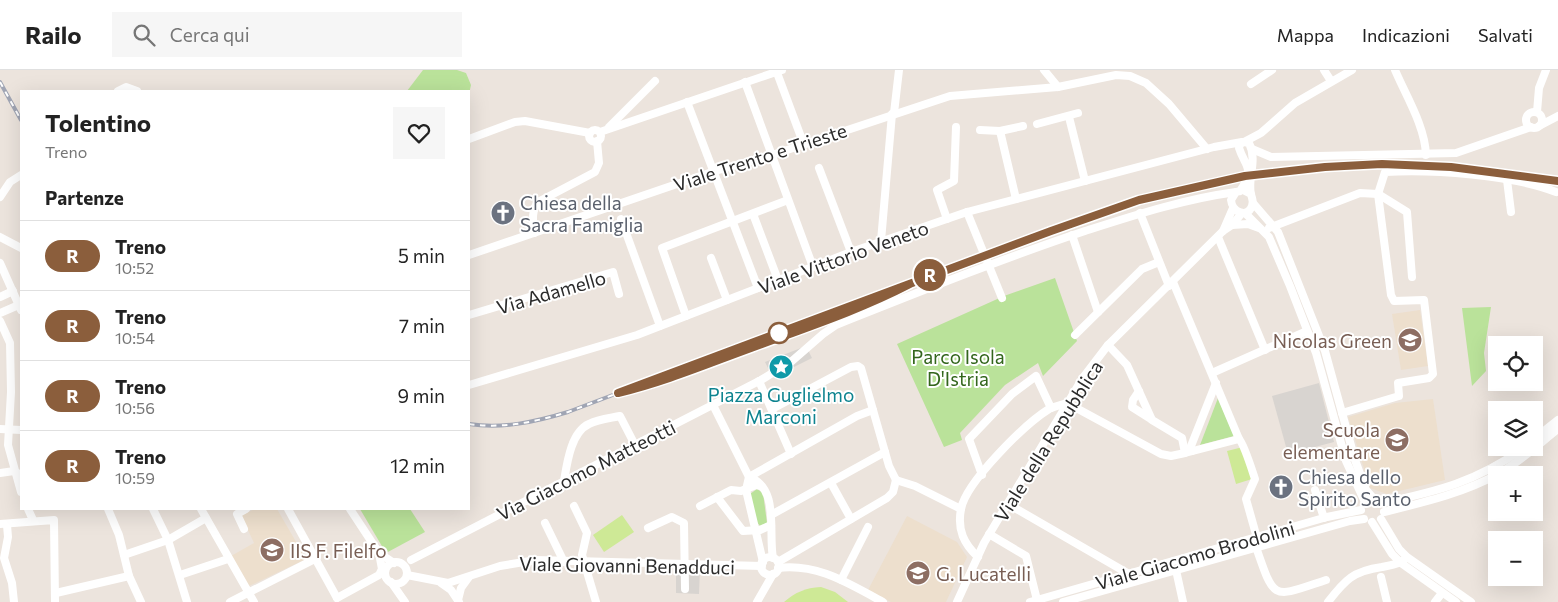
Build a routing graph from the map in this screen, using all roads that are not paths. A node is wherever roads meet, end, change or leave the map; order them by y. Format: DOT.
graph roads {
  1 [pos="899,70"];
  2 [pos="1044,70"];
  3 [pos="1272,70"];
  4 [pos="1324,70"];
  5 [pos="1352,70"];
  6 [pos="1395,70"];
  7 [pos="1546,70"];
  8 [pos="779,71"];
  9 [pos="655,81"];
  10 [pos="1331,81"];
  11 [pos="745,82"];
  12 [pos="1251,84"];
  13 [pos="1058,87"];
  14 [pos="120,90"];
  15 [pos="134,90"];
  16 [pos="687,102"];
  17 [pos="1078,113"];
  18 [pos="1538,113"];
  19 [pos="893,114"];
  20 [pos="1069,117"];
  21 [pos="1556,117"];
  22 [pos="1037,124"];
  23 [pos="1529,124"];
  24 [pos="1023,126"];
  25 [pos="1540,126"];
  26 [pos="956,127"];
  27 [pos="604,130"];
  28 [pos="980,130"];
  29 [pos="1000,131"];
  30 [pos="590,133"];
  31 [pos="470,139"];
  32 [pos="597,141"];
  33 [pos="1243,142"];
  34 [pos="804,145"];
  35 [pos="1221,145"];
  36 [pos="1207,149"];
  37 [pos="1252,149"];
  38 [pos="1240,152"];
  39 [pos="772,155"];
  40 [pos="1426,155"];
  41 [pos="1271,157"];
  42 [pos="819,168"];
  43 [pos="1254,168"];
  44 [pos="715,171"];
  45 [pos="20,176"];
  46 [pos="1507,180"];
  47 [pos="1084,181"];
  48 [pos="1238,191"];
  49 [pos="1556,192"];
  50 [pos="1218,194"];
  51 [pos="1251,194"];
  52 [pos="1378,194"];
  53 [pos="0,196"];
  54 [pos="1016,199"];
  55 [pos="788,200"];
  56 [pos="1253,203"];
  57 [pos="1232,206"];
  58 [pos="967,212"];
  59 [pos="1511,212"];
  60 [pos="1140,213"];
  61 [pos="1243,213"];
  62 [pos="753,214"];
  63 [pos="621,219"];
  64 [pos="947,219"];
  65 [pos="734,221"];
  66 [pos="1232,225"];
  67 [pos="1273,226"];
  68 [pos="1265,231"];
  69 [pos="534,233"];
  70 [pos="1220,234"];
  71 [pos="1072,236"];
  72 [pos="0,238"];
  73 [pos="881,242"];
  74 [pos="20,248"];
  75 [pos="851,252"];
  76 [pos="470,255"];
  77 [pos="711,258"];
  78 [pos="1160,262"];
  79 [pos="0,263"];
  80 [pos="988,264"];
  81 [pos="813,267"];
  82 [pos="1412,277"];
  83 [pos="778,280"];
  84 [pos="1171,284"];
  85 [pos="758,288"];
  86 [pos="13,291"];
  87 [pos="619,294"];
  88 [pos="0,297"];
  89 [pos="1002,298"];
  90 [pos="726,300"];
  91 [pos="20,304"];
  92 [pos="20,306"];
  93 [pos="1098,312"];
  94 [pos="0,313"];
  95 [pos="470,315"];
  96 [pos="686,316"];
  97 [pos="0,322"];
  98 [pos="660,326"];
  99 [pos="1307,331"];
  100 [pos="1075,335"];
  101 [pos="1108,345"];
  102 [pos="1265,350"];
  103 [pos="1212,373"];
  104 [pos="760,381"];
  105 [pos="1216,383"];
  106 [pos="470,385"];
  107 [pos="20,388"];
  108 [pos="1336,390"];
  109 [pos="1139,391"];
  110 [pos="12,392"];
  111 [pos="1326,392"];
  112 [pos="1067,403"];
  113 [pos="713,405"];
  114 [pos="772,408"];
  115 [pos="1051,408"];
  116 [pos="0,410"];
  117 [pos="10,410"];
  118 [pos="873,410"];
  119 [pos="1342,413"];
  120 [pos="1152,420"];
  121 [pos="1558,420"];
  122 [pos="4,429"];
  123 [pos="1558,429"];
  124 [pos="20,430"];
  125 [pos="1543,432"];
  126 [pos="1240,439"];
  127 [pos="635,445"];
  128 [pos="885,452"];
  129 [pos="1189,452"];
  130 [pos="791,454"];
  131 [pos="1512,456"];
  132 [pos="874,459"];
  133 [pos="889,466"];
  134 [pos="0,473"];
  135 [pos="19,474"];
  136 [pos="982,475"];
  137 [pos="749,477"];
  138 [pos="896,480"];
  139 [pos="564,481"];
  140 [pos="830,483"];
  141 [pos="761,486"];
  142 [pos="20,490"];
  143 [pos="746,490"];
  144 [pos="1315,490"];
  145 [pos="1433,496"];
  146 [pos="718,497"];
  147 [pos="1374,499"];
  148 [pos="1382,503"];
  149 [pos="1008,504"];
  150 [pos="574,506"];
  151 [pos="700,506"];
  152 [pos="1363,506"];
  153 [pos="961,509"];
  154 [pos="28,510"];
  155 [pos="108,510"];
  156 [pos="153,510"];
  157 [pos="201,510"];
  158 [pos="244,510"];
  159 [pos="289,510"];
  160 [pos="298,510"];
  161 [pos="351,510"];
  162 [pos="1384,512"];
  163 [pos="771,515"];
  164 [pos="206,518"];
  165 [pos="1324,518"];
  166 [pos="1364,518"];
  167 [pos="294,519"];
  168 [pos="851,519"];
  169 [pos="1380,519"];
  170 [pos="33,520"];
  171 [pos="1372,522"];
  172 [pos="545,523"];
  173 [pos="3,525"];
  174 [pos="771,525"];
  175 [pos="868,527"];
  176 [pos="648,528"];
  177 [pos="244,529"];
  178 [pos="755,532"];
  179 [pos="990,534"];
  180 [pos="1257,538"];
  181 [pos="168,540"];
  182 [pos="1256,547"];
  183 [pos="124,555"];
  184 [pos="380,557"];
  185 [pos="978,557"];
  186 [pos="1407,557"];
  187 [pos="228,558"];
  188 [pos="315,560"];
  189 [pos="564,562"];
  190 [pos="583,563"];
  191 [pos="1400,563"];
  192 [pos="685,565"];
  193 [pos="776,565"];
  194 [pos="762,566"];
  195 [pos="402,570"];
  196 [pos="1176,570"];
  197 [pos="1129,574"];
  198 [pos="180,575"];
  199 [pos="129,576"];
  200 [pos="469,576"];
  201 [pos="1381,577"];
  202 [pos="373,580"];
  203 [pos="841,580"];
  204 [pos="1326,580"];
  205 [pos="390,581"];
  206 [pos="444,583"];
  207 [pos="764,586"];
  208 [pos="685,588"];
  209 [pos="56,593"];
  210 [pos="248,593"];
  211 [pos="400,593"];
  212 [pos="1442,593"];
  213 [pos="186,599"];
  214 [pos="336,600"];
  215 [pos="1076,600"];
  216 [pos="459,601"];
  217 [pos="1034,601"];
  218 [pos="14,602"];
  219 [pos="55,602"];
  220 [pos="139,602"];
  221 [pos="230,602"];
  222 [pos="254,602"];
  223 [pos="405,602"];
  224 [pos="596,602"];
  225 [pos="757,602"];
  226 [pos="883,602"];
  227 [pos="957,602"];
  228 [pos="1063,602"];
  229 [pos="1184,602"];
  230 [pos="1328,602"];
  231 [pos="1387,602"];
  232 [pos="1435,602"];
  233 [pos="1456,602"];
  234 [pos="1471,602"];
  1 -- 19 [label="street"];
  2 -- 13 [label="street"];
  3 -- 12 [label="street"];
  4 -- 10 [label="street"];
  5 -- 10 [label="street"];
  6 -- 40 [label="street"];
  7 -- 18 [label="street"];
  8 -- 11 [label="street"];
  8 -- 34 [label="street"];
  9 -- 27 [label="street"];
  10 -- 33 [label="street"];
  11 -- 16 [label="street"];
  11 -- 39 [label="street"];
  13 -- 19 [label="street, Viale Trento e Trieste"];
  13 -- 36 [label="street, Viale Trento e Trieste"];
  14 -- 15 [label="street"];
  16 -- 27 [label="street"];
  16 -- 44 [label="street"];
  17 -- 20 [label="street"];
  18 -- 21 [label="street"];
  18 -- 23 [label="street"];
  18 -- 25 [label="street"];
  19 -- 34 [label="street, Viale Trento e Trieste"];
  19 -- 73 [label="street"];
  20 -- 22 [label="street"];
  20 -- 47 [label="street"];
  21 -- 25 [label="street"];
  23 -- 25 [label="street"];
  23 -- 40 [label="street"];
  24 -- 29 [label="street"];
  26 -- 64 [label="street"];
  27 -- 30 [label="street"];
  27 -- 32 [label="street"];
  28 -- 29 [label="street"];
  29 -- 54 [label="street"];
  30 -- 31 [label="street"];
  30 -- 32 [label="street"];
  32 -- 69 [label="street"];
  33 -- 35 [label="street, Viale Vittorio Veneto"];
  33 -- 37 [label="street"];
  33 -- 38 [label="street"];
  34 -- 39 [label="street, Viale Trento e Trieste"];
  35 -- 36 [label="street, Viale Vittorio Veneto"];
  35 -- 38 [label="street"];
  36 -- 47 [label="street, Viale Vittorio Veneto"];
  37 -- 41 [label="street"];
  37 -- 43 [label="street"];
  38 -- 48 [label="street"];
  39 -- 44 [label="street, Viale Trento e Trieste"];
  39 -- 55 [label="street"];
  40 -- 41 [label="street"];
  41 -- 43 [label="street"];
  42 -- 75 [label="street"];
  43 -- 51 [label="street"];
  44 -- 65 [label="street"];
  44 -- 69 [label="street, Viale Trento e Trieste"];
  45 -- 53 [label="street"];
  46 -- 49 [label="street"];
  46 -- 52 [label="street"];
  46 -- 59 [label="street"];
  47 -- 54 [label="street, Viale Vittorio Veneto"];
  48 -- 50 [label="street"];
  48 -- 51 [label="street"];
  48 -- 57 [label="street"];
  50 -- 57 [label="street"];
  50 -- 60 [label="street"];
  51 -- 56 [label="street"];
  52 -- 67 [label="street"];
  52 -- 82 [label="street"];
  52 -- 119 [label="street"];
  54 -- 58 [label="street, Viale Vittorio Veneto"];
  55 -- 62 [label="street"];
  55 -- 81 [label="street"];
  56 -- 61 [label="street"];
  56 -- 67 [label="street"];
  57 -- 61 [label="street"];
  57 -- 70 [label="street, Viale della Repubblica"];
  58 -- 64 [label="street, Viale Vittorio Veneto"];
  58 -- 80 [label="street"];
  60 -- 71 [label="street"];
  60 -- 78 [label="street"];
  61 -- 66 [label="street, Viale della Repubblica"];
  61 -- 68 [label="street"];
  62 -- 65 [label="street"];
  62 -- 83 [label="street"];
  63 -- 98 [label="street"];
  64 -- 73 [label="street, Viale Vittorio Veneto"];
  65 -- 85 [label="street"];
  65 -- 96 [label="street"];
  66 -- 68 [label="street"];
  66 -- 70 [label="street, Viale della Repubblica"];
  67 -- 68 [label="street"];
  67 -- 108 [label="street"];
  68 -- 99 [label="street"];
  69 -- 76 [label="street, Viale Trento e Trieste"];
  70 -- 84 [label="street, Viale della Repubblica"];
  70 -- 102 [label="street"];
  71 -- 80 [label="street"];
  71 -- 93 [label="street"];
  72 -- 74 [label="street"];
  73 -- 75 [label="street, Viale Vittorio Veneto"];
  75 -- 81 [label="street, Viale Vittorio Veneto"];
  77 -- 90 [label="street"];
  78 -- 84 [label="street"];
  78 -- 93 [label="street"];
  79 -- 86 [label="street"];
  80 -- 89 [label="street"];
  80 -- 104 [label="street"];
  81 -- 83 [label="street, Viale Vittorio Veneto"];
  83 -- 85 [label="street, Viale Vittorio Veneto"];
  84 -- 101 [label="street, Viale della Repubblica"];
  84 -- 103 [label="street"];
  85 -- 90 [label="street, Viale Vittorio Veneto"];
  86 -- 88 [label="street"];
  86 -- 91 [label="street"];
  87 -- 95 [label="street, Via Adamello"];
  90 -- 96 [label="street, Viale Vittorio Veneto"];
  92 -- 94 [label="street"];
  93 -- 100 [label="street"];
  96 -- 98 [label="street, Viale Vittorio Veneto"];
  97 -- 110 [label="street"];
  98 -- 106 [label="street, Viale Vittorio Veneto"];
  99 -- 102 [label="street"];
  99 -- 111 [label="street"];
  101 -- 109 [label="street"];
  101 -- 112 [label="street, Viale della Repubblica"];
  102 -- 103 [label="street"];
  103 -- 105 [label="street"];
  104 -- 113 [label="street, Via Giacomo Matteotti"];
  104 -- 114 [label="street"];
  105 -- 126 [label="street"];
  105 -- 129 [label="street"];
  107 -- 110 [label="street"];
  108 -- 111 [label="street"];
  108 -- 119 [label="street"];
  109 -- 120 [label="street"];
  109 -- 120 [label="street"];
  110 -- 117 [label="street"];
  111 -- 152 [label="street"];
  112 -- 115 [label="street"];
  112 -- 129 [label="street"];
  112 -- 149 [label="street, Viale della Repubblica"];
  113 -- 127 [label="street, Via Giacomo Matteotti"];
  113 -- 137 [label="street"];
  114 -- 118 [label="street"];
  114 -- 130 [label="street"];
  115 -- 136 [label="street"];
  115 -- 136 [label="street"];
  116 -- 117 [label="street"];
  117 -- 122 [label="street"];
  118 -- 128 [label="street"];
  118 -- 130 [label="street"];
  119 -- 147 [label="street"];
  120 -- 129 [label="street"];
  121 -- 125 [label="street"];
  122 -- 124 [label="street"];
  122 -- 135 [label="street"];
  123 -- 145 [label="street"];
  126 -- 129 [label="street"];
  126 -- 180 [label="street"];
  127 -- 139 [label="street, Via Giacomo Matteotti"];
  127 -- 139 [label="street"];
  128 -- 132 [label="street"];
  128 -- 133 [label="street"];
  130 -- 137 [label="street"];
  131 -- 145 [label="street"];
  132 -- 133 [label="street"];
  132 -- 140 [label="street"];
  133 -- 138 [label="street"];
  134 -- 135 [label="street"];
  135 -- 142 [label="street"];
  136 -- 153 [label="street"];
  137 -- 141 [label="street"];
  137 -- 143 [label="street"];
  138 -- 153 [label="street"];
  138 -- 168 [label="street"];
  139 -- 195 [label="street, Via Giacomo Matteotti"];
  140 -- 163 [label="street"];
  140 -- 168 [label="street"];
  141 -- 143 [label="street"];
  141 -- 163 [label="street"];
  143 -- 146 [label="street"];
  143 -- 178 [label="street"];
  144 -- 165 [label="street"];
  145 -- 148 [label="street"];
  145 -- 162 [label="street"];
  146 -- 151 [label="street"];
  146 -- 178 [label="street"];
  147 -- 148 [label="street"];
  147 -- 152 [label="street"];
  148 -- 162 [label="street"];
  149 -- 179 [label="street, Viale della Repubblica"];
  149 -- 197 [label="street"];
  150 -- 190 [label="street"];
  152 -- 165 [label="street, Viale Giacomo Brodolini"];
  152 -- 166 [label="street"];
  153 -- 185 [label="street"];
  154 -- 170 [label="street"];
  155 -- 183 [label="street"];
  156 -- 181 [label="street"];
  157 -- 164 [label="street"];
  158 -- 177 [label="street"];
  159 -- 167 [label="street"];
  160 -- 167 [label="street"];
  161 -- 184 [label="street"];
  162 -- 169 [label="street"];
  163 -- 174 [label="street"];
  164 -- 181 [label="street"];
  164 -- 187 [label="street"];
  165 -- 180 [label="street, Viale Giacomo Brodolini"];
  166 -- 171 [label="street"];
  166 -- 182 [label="street, Viale Giacomo Brodolini"];
  167 -- 188 [label="street"];
  168 -- 193 [label="street"];
  169 -- 171 [label="street"];
  169 -- 186 [label="street"];
  170 -- 173 [label="street"];
  170 -- 209 [label="street"];
  171 -- 191 [label="street"];
  172 -- 189 [label="street"];
  173 -- 218 [label="street"];
  174 -- 178 [label="street"];
  174 -- 193 [label="street"];
  175 -- 203 [label="street"];
  176 -- 192 [label="street"];
  178 -- 194 [label="street"];
  179 -- 185 [label="street, Viale della Repubblica"];
  179 -- 217 [label="street"];
  180 -- 197 [label="street, Viale Giacomo Brodolini"];
  181 -- 183 [label="street"];
  181 -- 198 [label="street"];
  182 -- 196 [label="street, Viale Giacomo Brodolini"];
  182 -- 204 [label="street"];
  183 -- 199 [label="street"];
  184 -- 195 [label="street"];
  184 -- 202 [label="street"];
  185 -- 227 [label="street, Viale della Repubblica"];
  186 -- 191 [label="street"];
  186 -- 234 [label="street"];
  187 -- 198 [label="street"];
  187 -- 210 [label="street"];
  188 -- 210 [label="street"];
  188 -- 214 [label="street"];
  189 -- 190 [label="street, Viale Giovanni Benadduci"];
  189 -- 200 [label="street, Viale Giovanni Benadduci"];
  190 -- 192 [label="street, Viale Giovanni Benadduci"];
  190 -- 224 [label="street"];
  191 -- 212 [label="street"];
  191 -- 230 [label="street"];
  192 -- 194 [label="street, Viale Giovanni Benadduci"];
  192 -- 208 [label="street"];
  193 -- 194 [label="street"];
  193 -- 194 [label="street"];
  193 -- 203 [label="street"];
  193 -- 207 [label="street"];
  194 -- 207 [label="street"];
  195 -- 205 [label="street"];
  195 -- 205 [label="street"];
  195 -- 206 [label="street, Viale Giovanni Benadduci"];
  195 -- 211 [label="street"];
  196 -- 215 [label="street, Viale Giacomo Brodolini"];
  196 -- 229 [label="street"];
  197 -- 217 [label="street, Viale Giacomo Brodolini"];
  198 -- 213 [label="street"];
  199 -- 209 [label="street"];
  199 -- 220 [label="street"];
  200 -- 206 [label="street, Viale Giovanni Benadduci"];
  200 -- 216 [label="street"];
  201 -- 231 [label="street"];
  202 -- 205 [label="street"];
  202 -- 214 [label="street"];
  203 -- 226 [label="street"];
  205 -- 211 [label="street"];
  206 -- 216 [label="street"];
  207 -- 225 [label="street"];
  209 -- 219 [label="street"];
  210 -- 221 [label="street"];
  210 -- 222 [label="street"];
  211 -- 223 [label="street"];
  212 -- 232 [label="street"];
  212 -- 233 [label="street"];
  215 -- 228 [label="street, Viale Giacomo Brodolini"];
}
